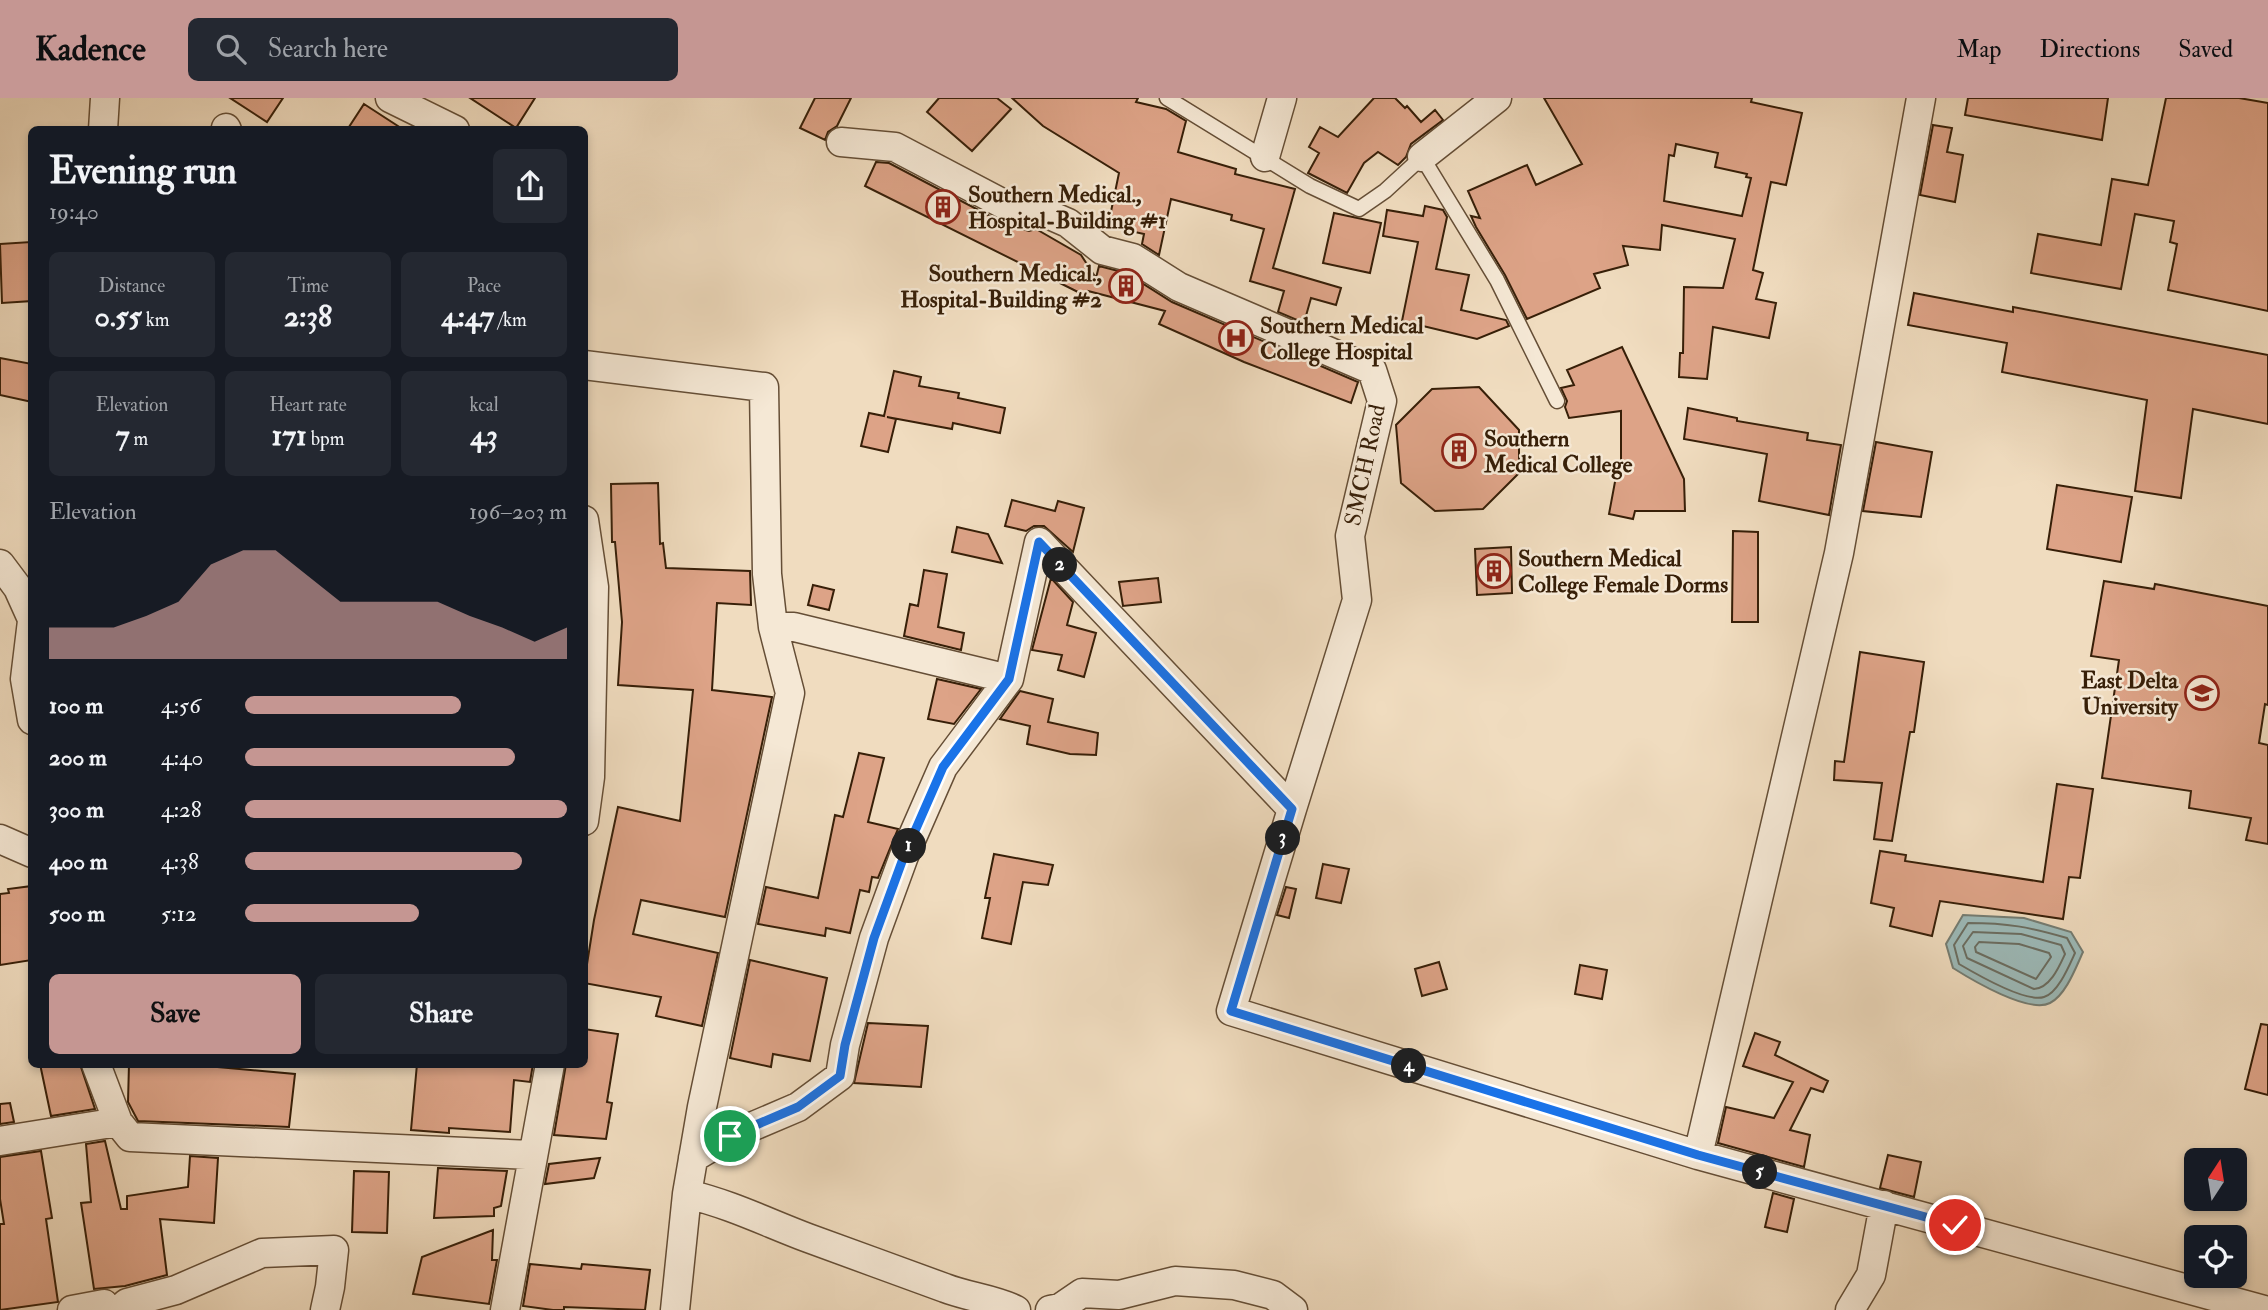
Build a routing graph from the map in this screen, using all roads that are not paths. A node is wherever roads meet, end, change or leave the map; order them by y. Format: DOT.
graph roads {
  1 [pos="105,98"];
  2 [pos="390,98"];
  3 [pos="1167,98"];
  4 [pos="1282,98"];
  5 [pos="1497,98"];
  6 [pos="1921,98"];
  7 [pos="103,126"];
  8 [pos="447,126"];
  9 [pos="841,142"];
  10 [pos="1265,157"];
  11 [pos="1422,157"];
  12 [pos="588,365"];
  13 [pos="1557,401"];
  14 [pos="588,547"];
  15 [pos="0,564"];
  16 [pos="28,611"];
  17 [pos="773,627"];
  18 [pos="28,654"];
  19 [pos="1009,679"];
  20 [pos="28,697"];
  21 [pos="588,792"];
  22 [pos="1292,809"];
  23 [pos="0,839"];
  24 [pos="28,851"];
  25 [pos="98,1068"];
  26 [pos="549,1068"];
  27 [pos="118,1122"];
  28 [pos="0,1141"];
  29 [pos="532,1155"];
  30 [pos="1698,1155"];
  31 [pos="693,1158"];
  32 [pos="687,1194"];
  33 [pos="1884,1205"];
  34 [pos="72,1310"];
  35 [pos="108,1310"];
  36 [pos="119,1310"];
  37 [pos="325,1310"];
  38 [pos="505,1310"];
  39 [pos="675,1310"];
  40 [pos="1016,1310"];
  41 [pos="1050,1310"];
  42 [pos="1293,1310"];
  43 [pos="1850,1310"];
  44 [pos="2264,1310"];
  1 -- 7 [label="street"];
  2 -- 8 [label="street"];
  3 -- 10 [label="lane"];
  4 -- 10 [label="street"];
  5 -- 11 [label="street"];
  6 -- 30 [label="street"];
  9 -- 22 [label="street, SMCH Road"];
  10 -- 11 [label="lane"];
  11 -- 13 [label="lane"];
  12 -- 17 [label="street"];
  14 -- 21 [label="street"];
  15 -- 16 [label="street"];
  17 -- 19 [label="street"];
  17 -- 31 [label="street"];
  18 -- 20 [label="street"];
  19 -- 22 [label="street"];
  19 -- 31 [label="street"];
  22 -- 30 [label="street"];
  23 -- 24 [label="street"];
  25 -- 27 [label="street"];
  26 -- 29 [label="street"];
  27 -- 28 [label="street"];
  27 -- 29 [label="street"];
  29 -- 38 [label="street"];
  30 -- 33 [label="street"];
  31 -- 32 [label="street"];
  32 -- 39 [label="street"];
  32 -- 40 [label="street"];
  33 -- 43 [label="street"];
  33 -- 44 [label="street"];
  34 -- 35 [label="street"];
  36 -- 37 [label="street"];
  41 -- 42 [label="street"];
}
